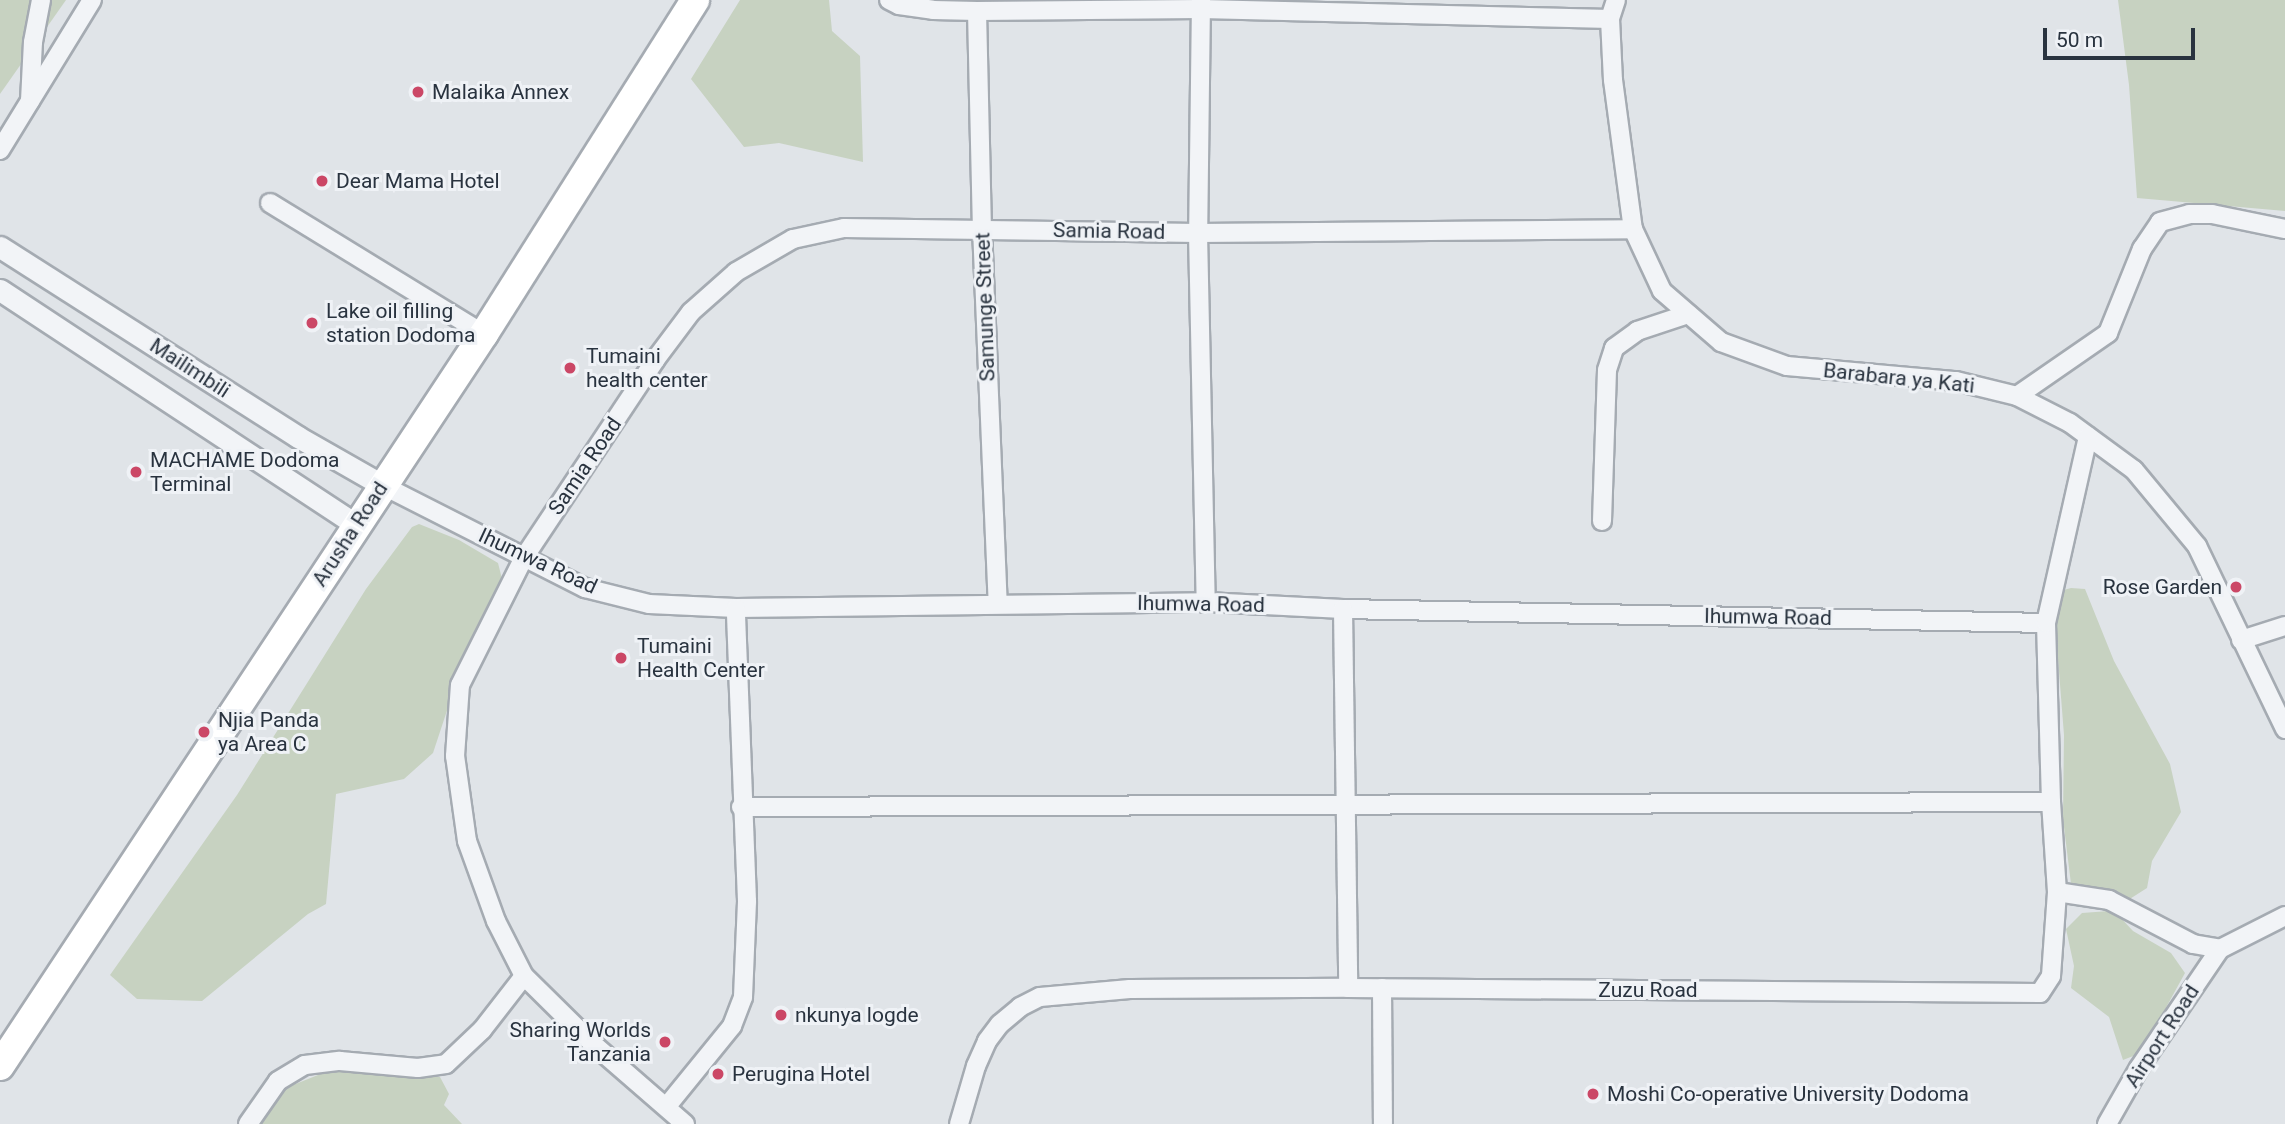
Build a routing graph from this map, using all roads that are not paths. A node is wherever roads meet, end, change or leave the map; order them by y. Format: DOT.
graph roads {
  1 [pos="41,0"];
  2 [pos="92,0"];
  3 [pos="695,0"];
  4 [pos="889,0"];
  5 [pos="1616,0"];
  6 [pos="1201,4"];
  7 [pos="977,11"];
  8 [pos="1611,19"];
  9 [pos="30,101"];
  10 [pos="0,150"];
  11 [pos="270,203"];
  12 [pos="982,228"];
  13 [pos="1633,229"];
  14 [pos="2285,229"];
  15 [pos="1198,233"];
  16 [pos="0,247"];
  17 [pos="0,290"];
  18 [pos="1688,314"];
  19 [pos="484,334"];
  20 [pos="2017,396"];
  21 [pos="2088,437"];
  22 [pos="382,485"];
  23 [pos="1602,521"];
  24 [pos="357,525"];
  25 [pos="523,559"];
  26 [pos="998,603"];
  27 [pos="1206,603"];
  28 [pos="736,608"];
  29 [pos="1343,609"];
  30 [pos="2046,623"];
  31 [pos="2285,626"];
  32 [pos="2241,640"];
  33 [pos="2285,729"];
  34 [pos="2050,802"];
  35 [pos="741,807"];
  36 [pos="1344,807"];
  37 [pos="2057,892"];
  38 [pos="2285,916"];
  39 [pos="2220,949"];
  40 [pos="524,976"];
  41 [pos="1348,988"];
  42 [pos="1382,988"];
  43 [pos="0,1066"];
  44 [pos="667,1106"];
  45 [pos="248,1124"];
  46 [pos="685,1124"];
  47 [pos="959,1124"];
  48 [pos="1383,1124"];
  49 [pos="2107,1124"];
  1 -- 9 [label="street"];
  2 -- 9 [label="street"];
  3 -- 19 [label="highway, Arusha Road"];
  4 -- 7 [label="street"];
  5 -- 8 [label="street, Barabara ya Kati"];
  6 -- 7 [label="street"];
  6 -- 8 [label="street"];
  6 -- 15 [label="street"];
  7 -- 12 [label="street, Samunge Street"];
  8 -- 13 [label="street, Barabara ya Kati"];
  9 -- 10 [label="street"];
  11 -- 19 [label="street"];
  12 -- 15 [label="street, Samia Road"];
  12 -- 25 [label="street, Samia Road"];
  12 -- 26 [label="street, Samunge Street"];
  13 -- 15 [label="street, Samia Road"];
  13 -- 18 [label="street, Barabara ya Kati"];
  14 -- 20 [label="street"];
  15 -- 27 [label="street"];
  16 -- 22 [label="street, Mailimbili"];
  17 -- 24 [label="street, Mailimbili"];
  18 -- 20 [label="street, Barabara ya Kati"];
  18 -- 23 [label="street"];
  19 -- 22 [label="highway, Arusha Road"];
  20 -- 21 [label="street, Barabara ya Kati"];
  21 -- 30 [label="street, Zuzu Road"];
  21 -- 32 [label="street, Barabara ya Kati"];
  22 -- 24 [label="highway, Arusha Road"];
  22 -- 25 [label="street, Ihumwa Road"];
  24 -- 43 [label="highway, Arusha Road"];
  25 -- 28 [label="street, Ihumwa Road"];
  25 -- 40 [label="street, Samia Road"];
  26 -- 27 [label="street, Ihumwa Road"];
  26 -- 28 [label="street, Ihumwa Road"];
  27 -- 29 [label="street, Ihumwa Road"];
  28 -- 35 [label="street"];
  29 -- 30 [label="street, Ihumwa Road"];
  29 -- 36 [label="street"];
  30 -- 34 [label="street, Zuzu Road"];
  31 -- 32 [label="street"];
  32 -- 33 [label="street, Barabara ya Kati"];
  34 -- 36 [label="street"];
  34 -- 37 [label="street, Zuzu Road"];
  35 -- 36 [label="street"];
  35 -- 44 [label="street"];
  36 -- 41 [label="street"];
  37 -- 39 [label="street"];
  37 -- 42 [label="street, Zuzu Road"];
  38 -- 39 [label="street"];
  39 -- 49 [label="street, Airport Road"];
  40 -- 44 [label="street, Samia Road"];
  40 -- 45 [label="street"];
  41 -- 42 [label="street, Zuzu Road"];
  41 -- 47 [label="street, Zuzu Road"];
  42 -- 48 [label="street"];
  44 -- 46 [label="street, Samia Road"];
}
